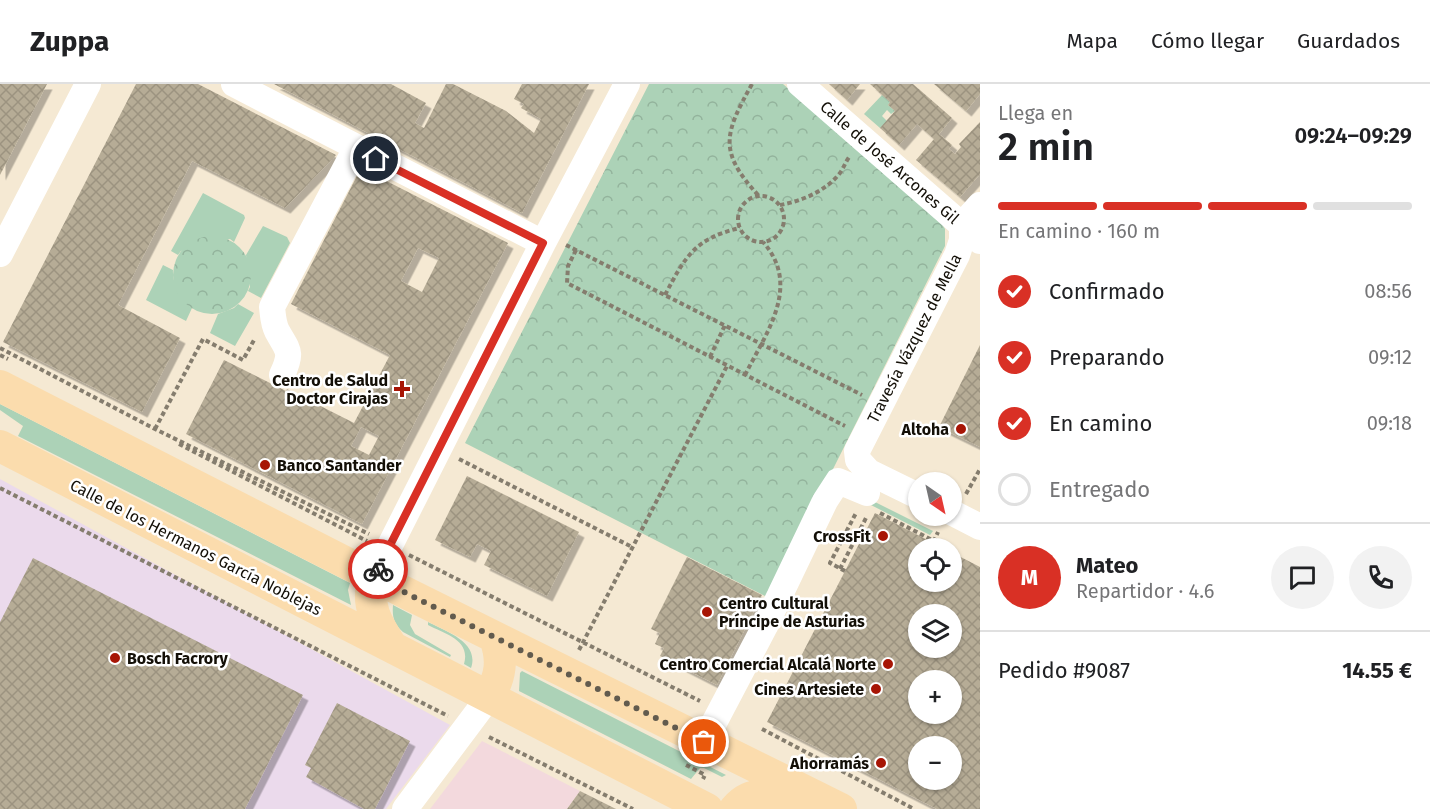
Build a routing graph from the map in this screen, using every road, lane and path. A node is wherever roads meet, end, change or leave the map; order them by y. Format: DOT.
graph roads {
  1 [pos="88,84"];
  2 [pos="234,84"];
  3 [pos="627,84"];
  4 [pos="752,84"];
  5 [pos="800,84"];
  6 [pos="863,139"];
  7 [pos="356,148"];
  8 [pos="759,196"];
  9 [pos="980,205"];
  10 [pos="780,206"];
  11 [pos="740,228"];
  12 [pos="971,233"];
  13 [pos="545,238"];
  14 [pos="763,242"];
  15 [pos="576,250"];
  16 [pos="0,254"];
  17 [pos="665,295"];
  18 [pos="272,307"];
  19 [pos="725,325"];
  20 [pos="761,342"];
  21 [pos="1,350"];
  22 [pos="710,357"];
  23 [pos="727,366"];
  24 [pos="282,375"];
  25 [pos="745,375"];
  26 [pos="0,386"];
  27 [pos="866,402"];
  28 [pos="847,428"];
  29 [pos="156,429"];
  30 [pos="0,446"];
  31 [pos="439,448"];
  32 [pos="868,482"];
  33 [pos="0,488"];
  34 [pos="908,493"];
  35 [pos="962,518"];
  36 [pos="980,527"];
  37 [pos="928,538"];
  38 [pos="379,539"];
  39 [pos="632,547"];
  40 [pos="403,552"];
  41 [pos="374,577"];
  42 [pos="495,638"];
  43 [pos="583,643"];
  44 [pos="392,647"];
  45 [pos="567,673"];
  46 [pos="489,697"];
  47 [pos="720,711"];
  48 [pos="457,720"];
  49 [pos="762,729"];
  50 [pos="480,732"];
  51 [pos="704,742"];
  52 [pos="405,809"];
  53 [pos="633,809"];
  54 [pos="707,809"];
  55 [pos="735,809"];
  56 [pos="801,809"];
  57 [pos="841,809"];
  58 [pos="914,809"];
  1 -- 16 [label="street"];
  2 -- 7 [label="street"];
  3 -- 13 [label="street"];
  4 -- 8 [label="path"];
  5 -- 6 [label="street, Calle de José Arcones Gil"];
  6 -- 10 [label="path"];
  6 -- 12 [label="street, Calle de José Arcones Gil"];
  7 -- 13 [label="street"];
  7 -- 18 [label="street"];
  8 -- 10 [label="path"];
  8 -- 11 [label="path"];
  9 -- 12 [label="street"];
  10 -- 14 [label="path"];
  11 -- 14 [label="path"];
  11 -- 17 [label="path"];
  12 -- 27 [label="street, Travesía Vázquez de Mella"];
  13 -- 15 [label="path"];
  13 -- 31 [label="street"];
  14 -- 20 [label="path"];
  15 -- 17 [label="path"];
  15 -- 22 [label="path"];
  17 -- 19 [label="path"];
  18 -- 24 [label="street"];
  18 -- 29 [label="path"];
  19 -- 20 [label="path"];
  19 -- 22 [label="path"];
  20 -- 25 [label="path"];
  20 -- 27 [label="path"];
  21 -- 29 [label="path"];
  22 -- 23 [label="path"];
  23 -- 25 [label="path"];
  23 -- 39 [label="path"];
  25 -- 28 [label="path"];
  26 -- 41 [label="main road"];
  27 -- 32 [label="street, Travesía Vázquez de Mella"];
  29 -- 38 [label="path"];
  30 -- 44 [label="main road, Calle de los Hermanos García Noblejas"];
  31 -- 39 [label="path"];
  31 -- 41 [label="street"];
  32 -- 34 [label="street"];
  32 -- 37 [label="path"];
  32 -- 47 [label="street"];
  33 -- 48 [label="path"];
  35 -- 36 [label="street"];
  39 -- 43 [label="path"];
  40 -- 43 [label="path"];
  41 -- 42 [label="main road"];
  41 -- 44 [label="main road"];
  42 -- 45 [label="main road"];
  42 -- 46 [label="main road"];
  43 -- 45 [label="path"];
  43 -- 47 [label="path"];
  44 -- 46 [label="main road, Calle de los Hermanos García Noblejas"];
  45 -- 51 [label="main road"];
  46 -- 52 [label="street"];
  46 -- 54 [label="main road, Calle de los Hermanos García Noblejas"];
  47 -- 51 [label="street"];
  49 -- 58 [label="path"];
  50 -- 53 [label="path"];
  51 -- 57 [label="main road"];
  55 -- 56 [label="main road"];
}
